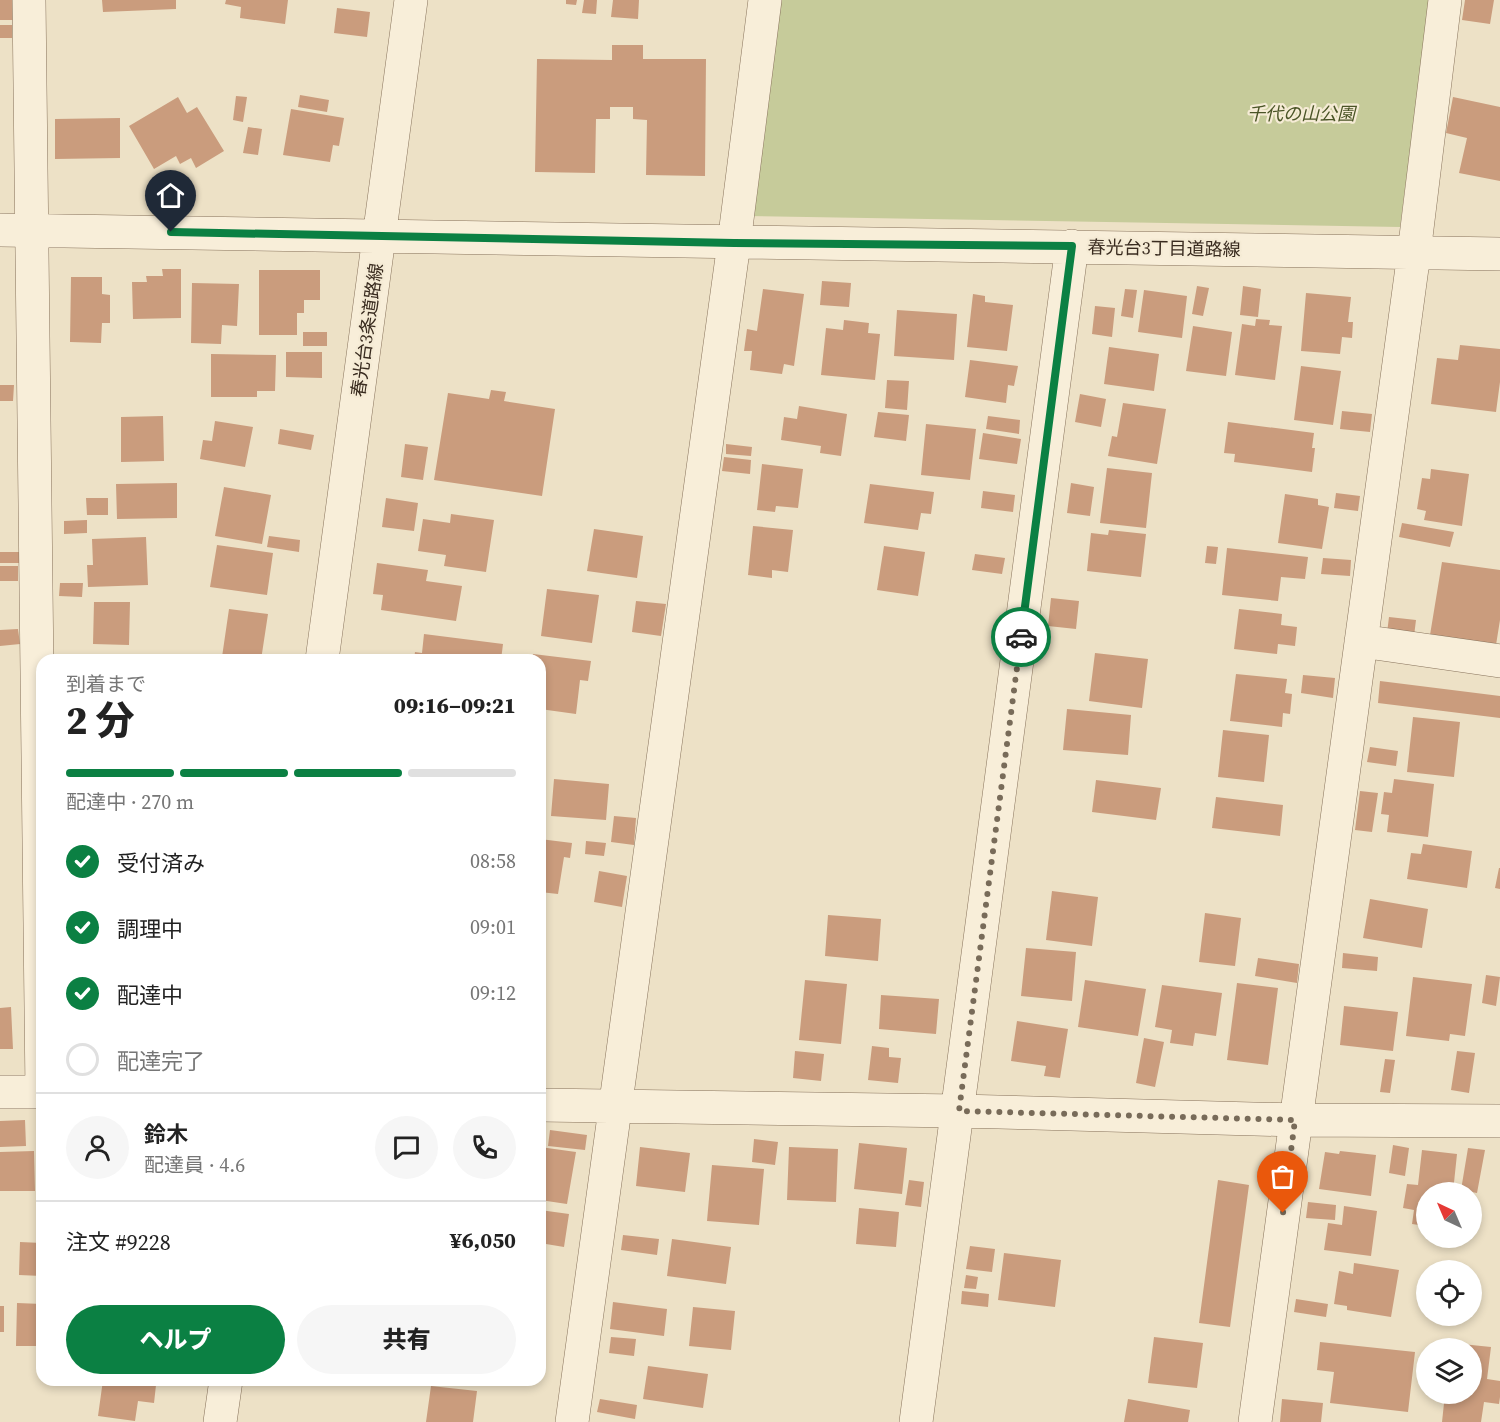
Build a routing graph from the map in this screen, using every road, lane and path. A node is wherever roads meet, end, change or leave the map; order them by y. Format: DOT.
graph roads {
  1 [pos="29,0"];
  2 [pos="411,0"];
  3 [pos="765,0"];
  4 [pos="1446,0"];
  5 [pos="16,230"];
  6 [pos="380,235"];
  7 [pos="734,243"];
  8 [pos="1072,246"];
  9 [pos="1414,253"];
  10 [pos="1500,254"];
  11 [pos="1361,641"];
  12 [pos="323,654"];
  13 [pos="1500,661"];
  14 [pos="36,893"];
  15 [pos="0,1092"];
  16 [pos="36,1092"];
  17 [pos="546,1105"];
  18 [pos="616,1107"];
  19 [pos="959,1111"];
  20 [pos="1295,1120"];
  21 [pos="1500,1121"];
  22 [pos="225,1386"];
  23 [pos="220,1422"];
  24 [pos="572,1422"];
  25 [pos="916,1422"];
  26 [pos="1255,1422"];
  1 -- 5 [label="street"];
  2 -- 6 [label="street, 春光台3条道路線"];
  3 -- 7 [label="street"];
  4 -- 9 [label="street"];
  5 -- 6 [label="street, 春光台3丁目道路線"];
  5 -- 14 [label="street"];
  6 -- 7 [label="street, 春光台3丁目道路線"];
  6 -- 12 [label="street, 春光台3条道路線"];
  7 -- 8 [label="street, 春光台3丁目道路線"];
  7 -- 18 [label="street"];
  8 -- 9 [label="street, 春光台3丁目道路線"];
  8 -- 19 [label="street"];
  9 -- 10 [label="street, 春光台3丁目道路線"];
  9 -- 11 [label="street"];
  11 -- 13 [label="street"];
  11 -- 20 [label="street"];
  15 -- 16 [label="street"];
  17 -- 18 [label="street"];
  18 -- 19 [label="street"];
  18 -- 24 [label="street"];
  19 -- 20 [label="street"];
  19 -- 25 [label="street"];
  20 -- 21 [label="street"];
  20 -- 26 [label="street"];
  22 -- 23 [label="street"];
}
